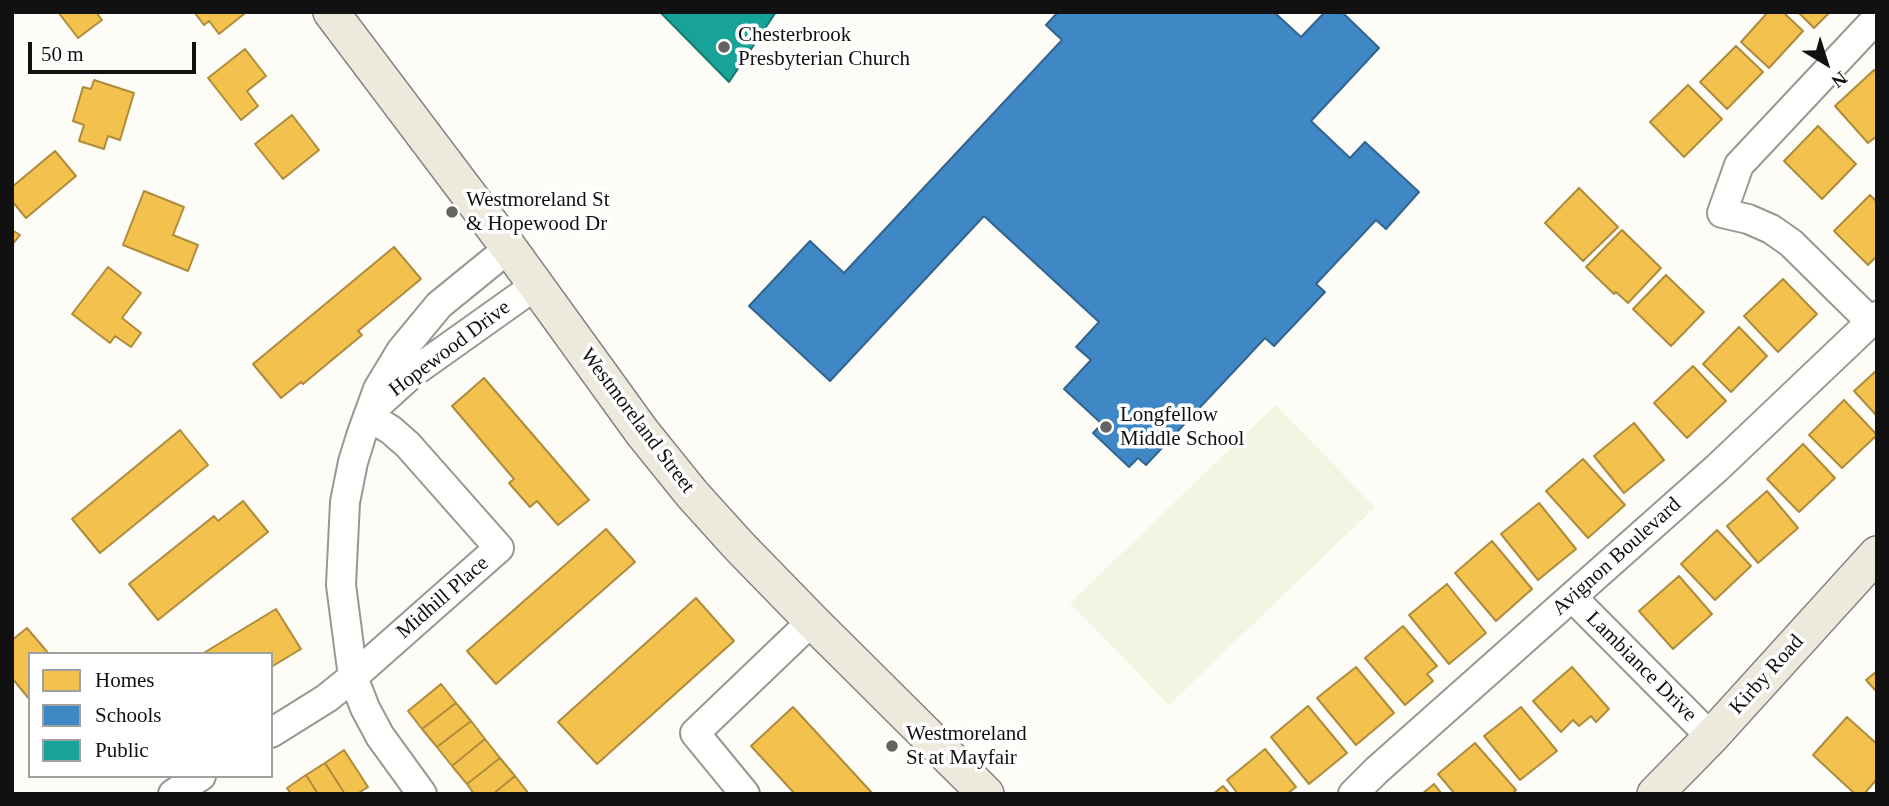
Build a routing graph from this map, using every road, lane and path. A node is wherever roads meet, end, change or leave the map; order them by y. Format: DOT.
graph roads {
  1 [pos="331,12"];
  2 [pos="1877,18"];
  3 [pos="509,248"];
  4 [pos="536,285"];
  5 [pos="1874,319"];
  6 [pos="368,416"];
  7 [pos="1877,554"];
  8 [pos="1572,597"];
  9 [pos="812,621"];
  10 [pos="353,677"];
  11 [pos="273,732"];
  12 [pos="1711,737"];
  13 [pos="198,778"];
  14 [pos="173,794"];
  15 [pos="422,794"];
  16 [pos="745,794"];
  17 [pos="986,794"];
  18 [pos="1353,794"];
  19 [pos="1655,794"];
  1 -- 3 [label="main road, Westmoreland Street"];
  2 -- 5 [label="street"];
  3 -- 4 [label="main road, Westmoreland Street"];
  3 -- 6 [label="street, Hopewood Drive"];
  4 -- 6 [label="street, Hopewood Drive"];
  4 -- 9 [label="main road, Westmoreland Street"];
  5 -- 8 [label="street, Avignon Boulevard"];
  6 -- 10 [label="street, Hopewood Drive"];
  6 -- 10 [label="street, Midhill Place"];
  7 -- 12 [label="main road, Kirby Road"];
  8 -- 12 [label="street, Lambiance Drive"];
  8 -- 18 [label="street, Avignon Boulevard"];
  9 -- 16 [label="street"];
  9 -- 17 [label="main road, Westmoreland Street"];
  10 -- 11 [label="street, Midhill Place"];
  10 -- 15 [label="street, Hopewood Drive"];
  12 -- 19 [label="main road, Kirby Road"];
  13 -- 14 [label="street"];
}
